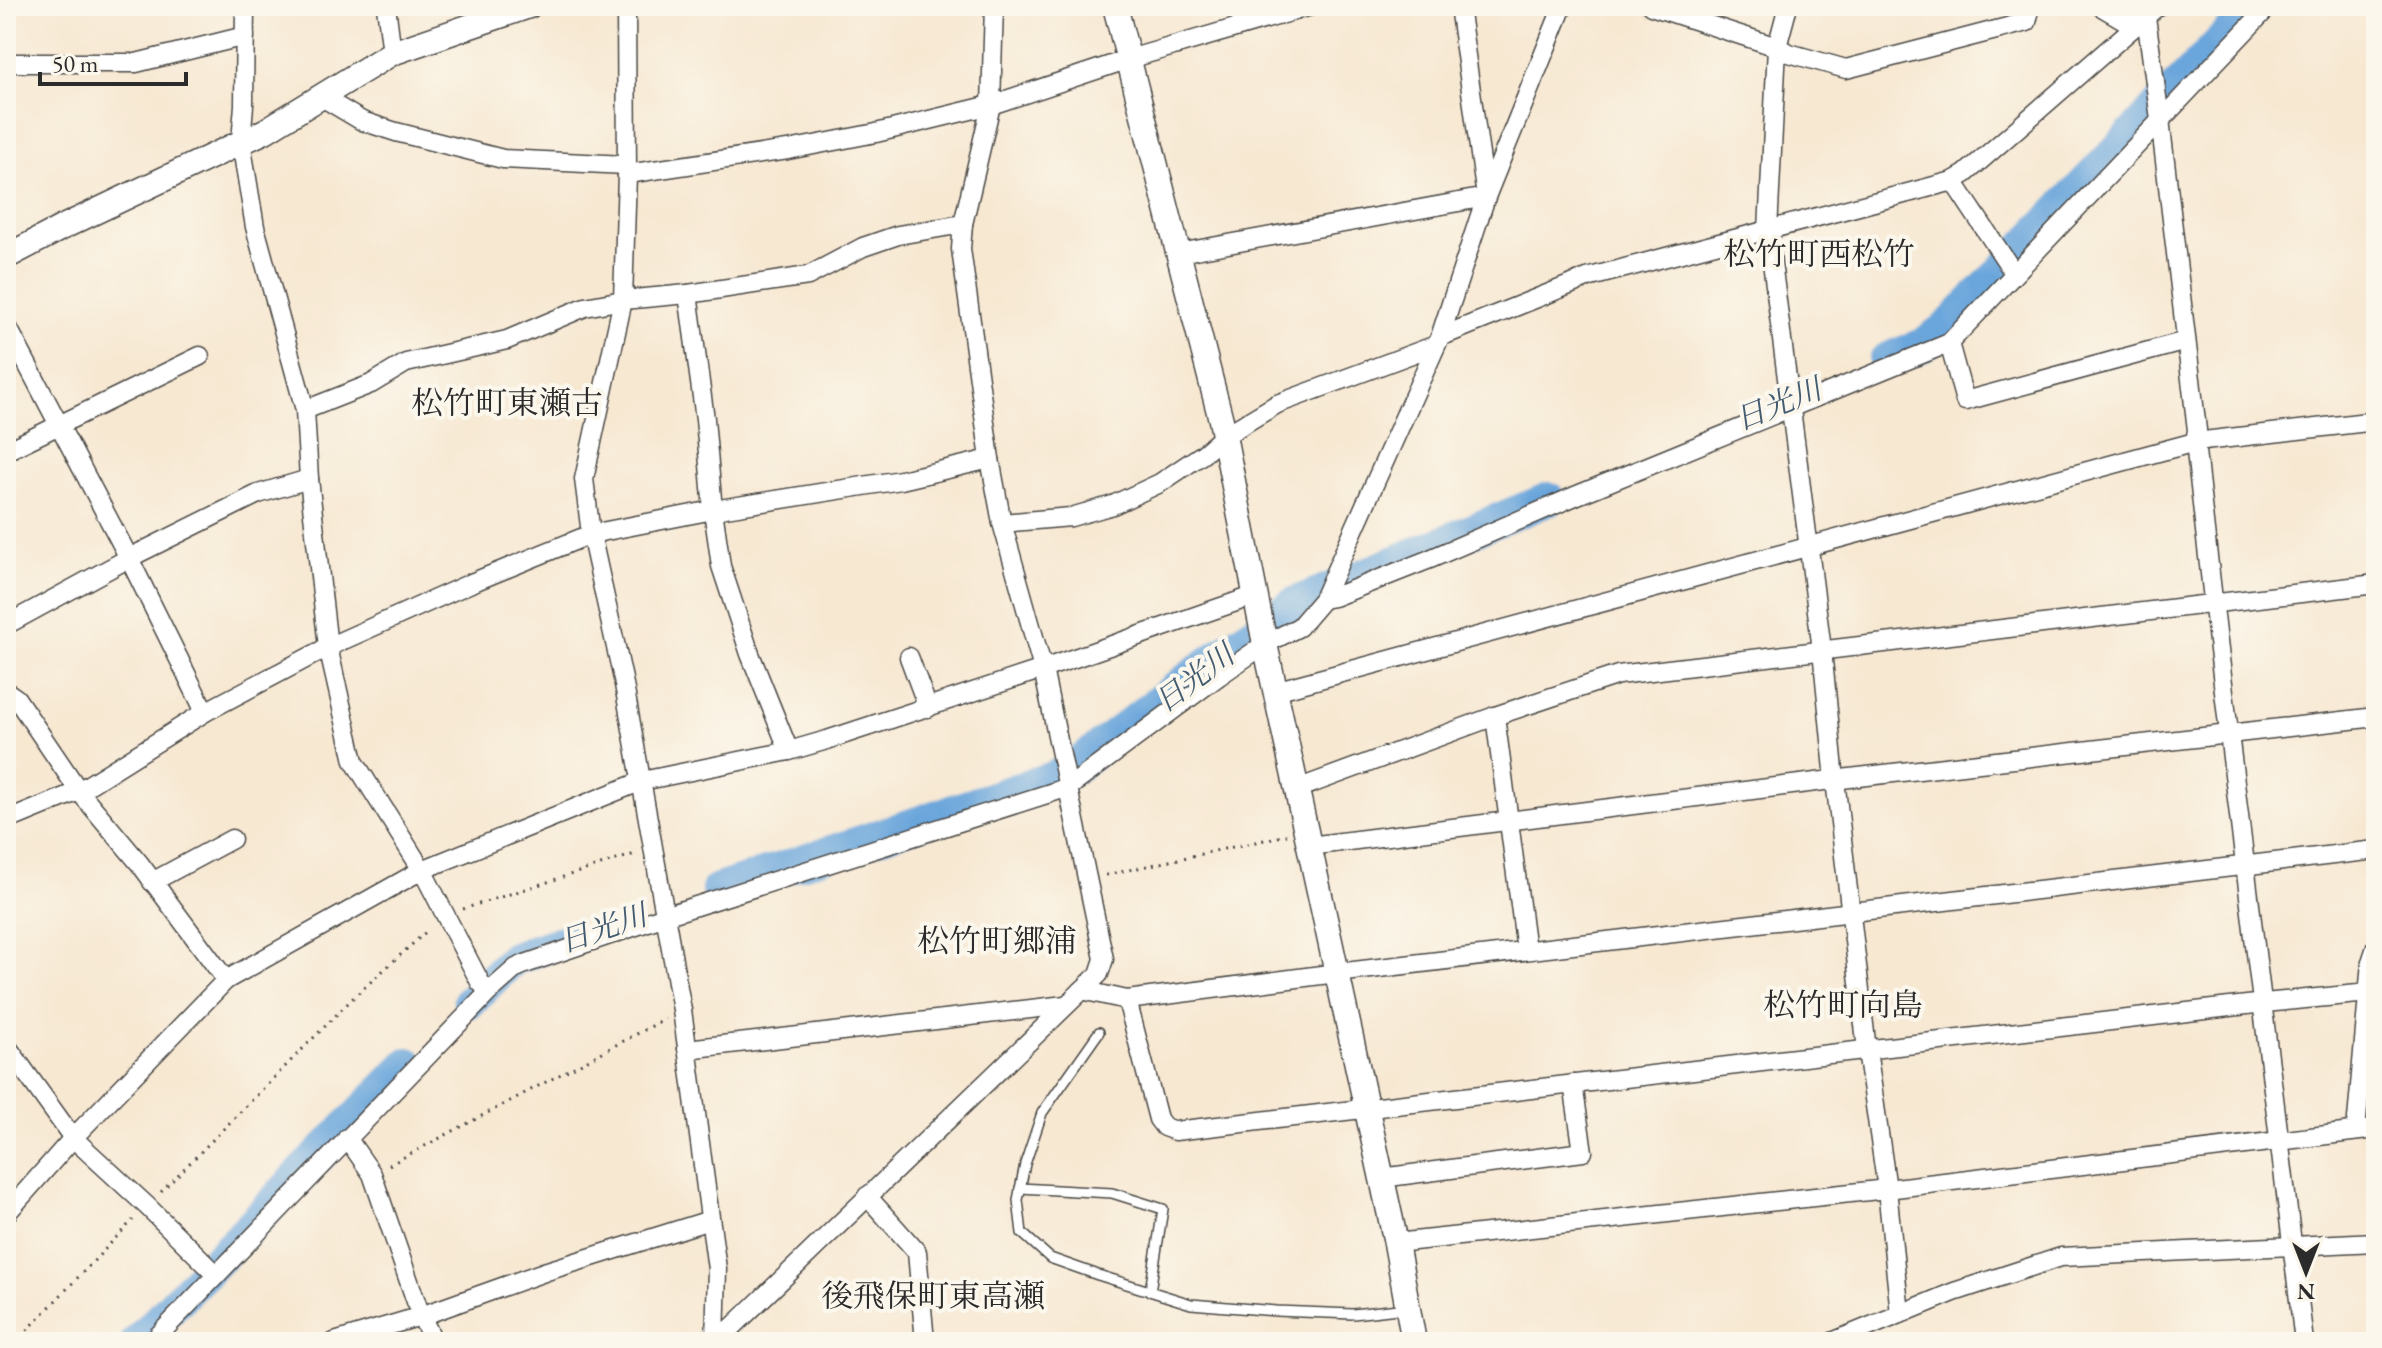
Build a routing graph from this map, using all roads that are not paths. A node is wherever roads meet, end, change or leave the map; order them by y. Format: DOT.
graph roads {
  1 [pos="245,6"];
  2 [pos="386,6"];
  3 [pos="529,6"];
  4 [pos="626,6"];
  5 [pos="994,6"];
  6 [pos="1115,6"];
  7 [pos="1311,6"];
  8 [pos="1459,6"];
  9 [pos="1563,6"];
  10 [pos="1651,6"];
  11 [pos="1788,6"];
  12 [pos="2031,6"];
  13 [pos="2100,6"];
  14 [pos="2269,6"];
  15 [pos="2146,16"];
  16 [pos="245,36"];
  17 [pos="1777,47"];
  18 [pos="392,53"];
  19 [pos="1129,59"];
  20 [pos="6,63"];
  21 [pos="320,96"];
  22 [pos="991,105"];
  23 [pos="2159,112"];
  24 [pos="241,142"];
  25 [pos="626,169"];
  26 [pos="1953,181"];
  27 [pos="1486,197"];
  28 [pos="963,224"];
  29 [pos="1768,231"];
  30 [pos="1179,253"];
  31 [pos="6,257"];
  32 [pos="2010,268"];
  33 [pos="688,294"];
  34 [pos="623,300"];
  35 [pos="6,324"];
  36 [pos="1438,341"];
  37 [pos="2186,341"];
  38 [pos="1949,343"];
  39 [pos="200,356"];
  40 [pos="1790,402"];
  41 [pos="305,410"];
  42 [pos="2376,421"];
  43 [pos="59,424"];
  44 [pos="1224,436"];
  45 [pos="2195,442"];
  46 [pos="6,451"];
  47 [pos="990,459"];
  48 [pos="309,479"];
  49 [pos="713,510"];
  50 [pos="1002,523"];
  51 [pos="591,534"];
  52 [pos="1809,546"];
  53 [pos="129,558"];
  54 [pos="2376,584"];
  55 [pos="1325,593"];
  56 [pos="1256,595"];
  57 [pos="2213,602"];
  58 [pos="6,625"];
  59 [pos="1263,633"];
  60 [pos="328,647"];
  61 [pos="1822,650"];
  62 [pos="909,657"];
  63 [pos="1043,669"];
  64 [pos="6,691"];
  65 [pos="1275,691"];
  66 [pos="928,708"];
  67 [pos="205,712"];
  68 [pos="1495,716"];
  69 [pos="2376,717"];
  70 [pos="2230,734"];
  71 [pos="789,751"];
  72 [pos="1067,777"];
  73 [pos="1835,780"];
  74 [pos="642,781"];
  75 [pos="1297,789"];
  76 [pos="79,791"];
  77 [pos="6,821"];
  78 [pos="1509,821"];
  79 [pos="232,839"];
  80 [pos="1308,839"];
  81 [pos="2376,850"];
  82 [pos="2245,865"];
  83 [pos="422,870"];
  84 [pos="152,882"];
  85 [pos="665,910"];
  86 [pos="1851,912"];
  87 [pos="2376,947"];
  88 [pos="1526,950"];
  89 [pos="1337,973"];
  90 [pos="226,980"];
  91 [pos="485,988"];
  92 [pos="1082,990"];
  93 [pos="2369,993"];
  94 [pos="1127,1000"];
  95 [pos="2264,1003"];
  96 [pos="1065,1005"];
  97 [pos="2370,1031"];
  98 [pos="1099,1032"];
  99 [pos="6,1045"];
  100 [pos="687,1049"];
  101 [pos="1867,1050"];
  102 [pos="1573,1084"];
  103 [pos="1366,1109"];
  104 [pos="2376,1129"];
  105 [pos="2356,1131"];
  106 [pos="73,1138"];
  107 [pos="347,1138"];
  108 [pos="2280,1141"];
  109 [pos="1381,1178"];
  110 [pos="1020,1188"];
  111 [pos="1887,1189"];
  112 [pos="867,1196"];
  113 [pos="6,1214"];
  114 [pos="710,1220"];
  115 [pos="2376,1242"];
  116 [pos="1396,1243"];
  117 [pos="2293,1247"];
  118 [pos="212,1270"];
  119 [pos="1150,1291"];
  120 [pos="1407,1308"];
  121 [pos="1900,1314"];
  122 [pos="421,1316"];
  123 [pos="152,1342"];
  124 [pos="334,1342"];
  125 [pos="434,1342"];
  126 [pos="716,1342"];
  127 [pos="925,1342"];
  128 [pos="1414,1342"];
  129 [pos="1832,1342"];
  130 [pos="2304,1342"];
  1 -- 16 [label="street"];
  2 -- 18 [label="street"];
  3 -- 18 [label="street"];
  4 -- 25 [label="street"];
  5 -- 22 [label="street"];
  6 -- 19 [label="street"];
  7 -- 19 [label="street"];
  8 -- 27 [label="street"];
  9 -- 27 [label="street"];
  10 -- 17 [label="street"];
  11 -- 17 [label="street"];
  12 -- 17 [label="street"];
  13 -- 15 [label="street"];
  14 -- 23 [label="street"];
  15 -- 23 [label="street"];
  15 -- 26 [label="street"];
  16 -- 20 [label="street"];
  16 -- 24 [label="street"];
  17 -- 29 [label="street"];
  18 -- 21 [label="street"];
  19 -- 22 [label="street"];
  19 -- 30 [label="street"];
  21 -- 24 [label="street"];
  21 -- 25 [label="street"];
  22 -- 25 [label="street"];
  22 -- 28 [label="street"];
  23 -- 32 [label="street"];
  23 -- 37 [label="street"];
  24 -- 31 [label="street"];
  24 -- 41 [label="street"];
  25 -- 34 [label="street"];
  26 -- 29 [label="street"];
  26 -- 32 [label="street"];
  27 -- 30 [label="street"];
  27 -- 36 [label="street"];
  28 -- 33 [label="street"];
  28 -- 47 [label="street"];
  29 -- 36 [label="street"];
  29 -- 40 [label="street"];
  30 -- 44 [label="street"];
  32 -- 38 [label="street"];
  33 -- 34 [label="street"];
  33 -- 49 [label="street"];
  34 -- 41 [label="street"];
  34 -- 51 [label="street"];
  35 -- 43 [label="street"];
  36 -- 44 [label="street"];
  36 -- 55 [label="street"];
  37 -- 38 [label="street"];
  37 -- 45 [label="street"];
  38 -- 40 [label="street"];
  39 -- 43 [label="street"];
  40 -- 52 [label="street"];
  40 -- 55 [label="street"];
  41 -- 48 [label="street"];
  42 -- 45 [label="street"];
  43 -- 46 [label="street"];
  43 -- 53 [label="street"];
  44 -- 50 [label="street"];
  44 -- 56 [label="street"];
  45 -- 52 [label="street"];
  45 -- 57 [label="street"];
  47 -- 49 [label="street"];
  47 -- 50 [label="street"];
  48 -- 53 [label="street"];
  48 -- 60 [label="street"];
  49 -- 51 [label="street"];
  49 -- 71 [label="street"];
  50 -- 63 [label="street"];
  51 -- 60 [label="street"];
  51 -- 74 [label="street"];
  52 -- 61 [label="street"];
  52 -- 65 [label="street"];
  53 -- 58 [label="street"];
  53 -- 67 [label="street"];
  54 -- 57 [label="street"];
  55 -- 59 [label="street"];
  56 -- 59 [label="street"];
  56 -- 63 [label="street"];
  57 -- 61 [label="street"];
  57 -- 70 [label="street"];
  59 -- 65 [label="street"];
  59 -- 72 [label="street"];
  60 -- 67 [label="street"];
  60 -- 83 [label="street"];
  61 -- 68 [label="street"];
  61 -- 73 [label="street"];
  62 -- 66 [label="street"];
  63 -- 66 [label="street"];
  63 -- 72 [label="street"];
  64 -- 76 [label="street"];
  65 -- 75 [label="street"];
  66 -- 71 [label="street"];
  67 -- 76 [label="street"];
  68 -- 75 [label="street"];
  68 -- 78 [label="street"];
  69 -- 70 [label="street"];
  70 -- 73 [label="street"];
  70 -- 82 [label="street"];
  71 -- 74 [label="street"];
  72 -- 85 [label="street"];
  72 -- 92 [label="street"];
  73 -- 78 [label="street"];
  73 -- 86 [label="street"];
  74 -- 83 [label="street"];
  74 -- 85 [label="street"];
  75 -- 80 [label="street"];
  76 -- 77 [label="street"];
  76 -- 84 [label="street"];
  78 -- 80 [label="street"];
  78 -- 88 [label="street"];
  79 -- 84 [label="street"];
  80 -- 89 [label="street"];
  81 -- 82 [label="street"];
  82 -- 86 [label="street"];
  82 -- 95 [label="street"];
  83 -- 90 [label="street"];
  83 -- 91 [label="street"];
  84 -- 90 [label="street"];
  85 -- 91 [label="street"];
  85 -- 100 [label="street"];
  86 -- 88 [label="street"];
  86 -- 101 [label="street"];
  87 -- 93 [label="street"];
  88 -- 89 [label="street"];
  89 -- 94 [label="street"];
  89 -- 103 [label="street"];
  90 -- 106 [label="street"];
  91 -- 107 [label="street"];
  92 -- 94 [label="street"];
  92 -- 96 [label="street"];
  93 -- 95 [label="street"];
  93 -- 97 [label="street"];
  94 -- 103 [label="street"];
  95 -- 101 [label="street"];
  95 -- 108 [label="street"];
  96 -- 100 [label="street"];
  96 -- 112 [label="street"];
  97 -- 105 [label="street"];
  98 -- 110 [label="lane"];
  99 -- 106 [label="street"];
  100 -- 114 [label="street"];
  101 -- 102 [label="street"];
  101 -- 111 [label="street"];
  102 -- 103 [label="street"];
  102 -- 109 [label="street"];
  103 -- 109 [label="street"];
  104 -- 105 [label="street"];
  105 -- 108 [label="street"];
  106 -- 113 [label="street"];
  106 -- 118 [label="street"];
  107 -- 118 [label="street"];
  107 -- 122 [label="street"];
  108 -- 111 [label="street"];
  108 -- 117 [label="street"];
  109 -- 116 [label="street"];
  110 -- 119 [label="lane"];
  110 -- 119 [label="lane"];
  111 -- 116 [label="street"];
  111 -- 121 [label="street"];
  112 -- 126 [label="street"];
  112 -- 127 [label="street"];
  114 -- 122 [label="street"];
  114 -- 126 [label="street"];
  115 -- 117 [label="street"];
  116 -- 120 [label="street"];
  117 -- 121 [label="street"];
  117 -- 130 [label="street"];
  118 -- 123 [label="street"];
  119 -- 120 [label="lane"];
  120 -- 128 [label="street"];
  121 -- 129 [label="street"];
  122 -- 124 [label="street"];
  122 -- 125 [label="street"];
}
